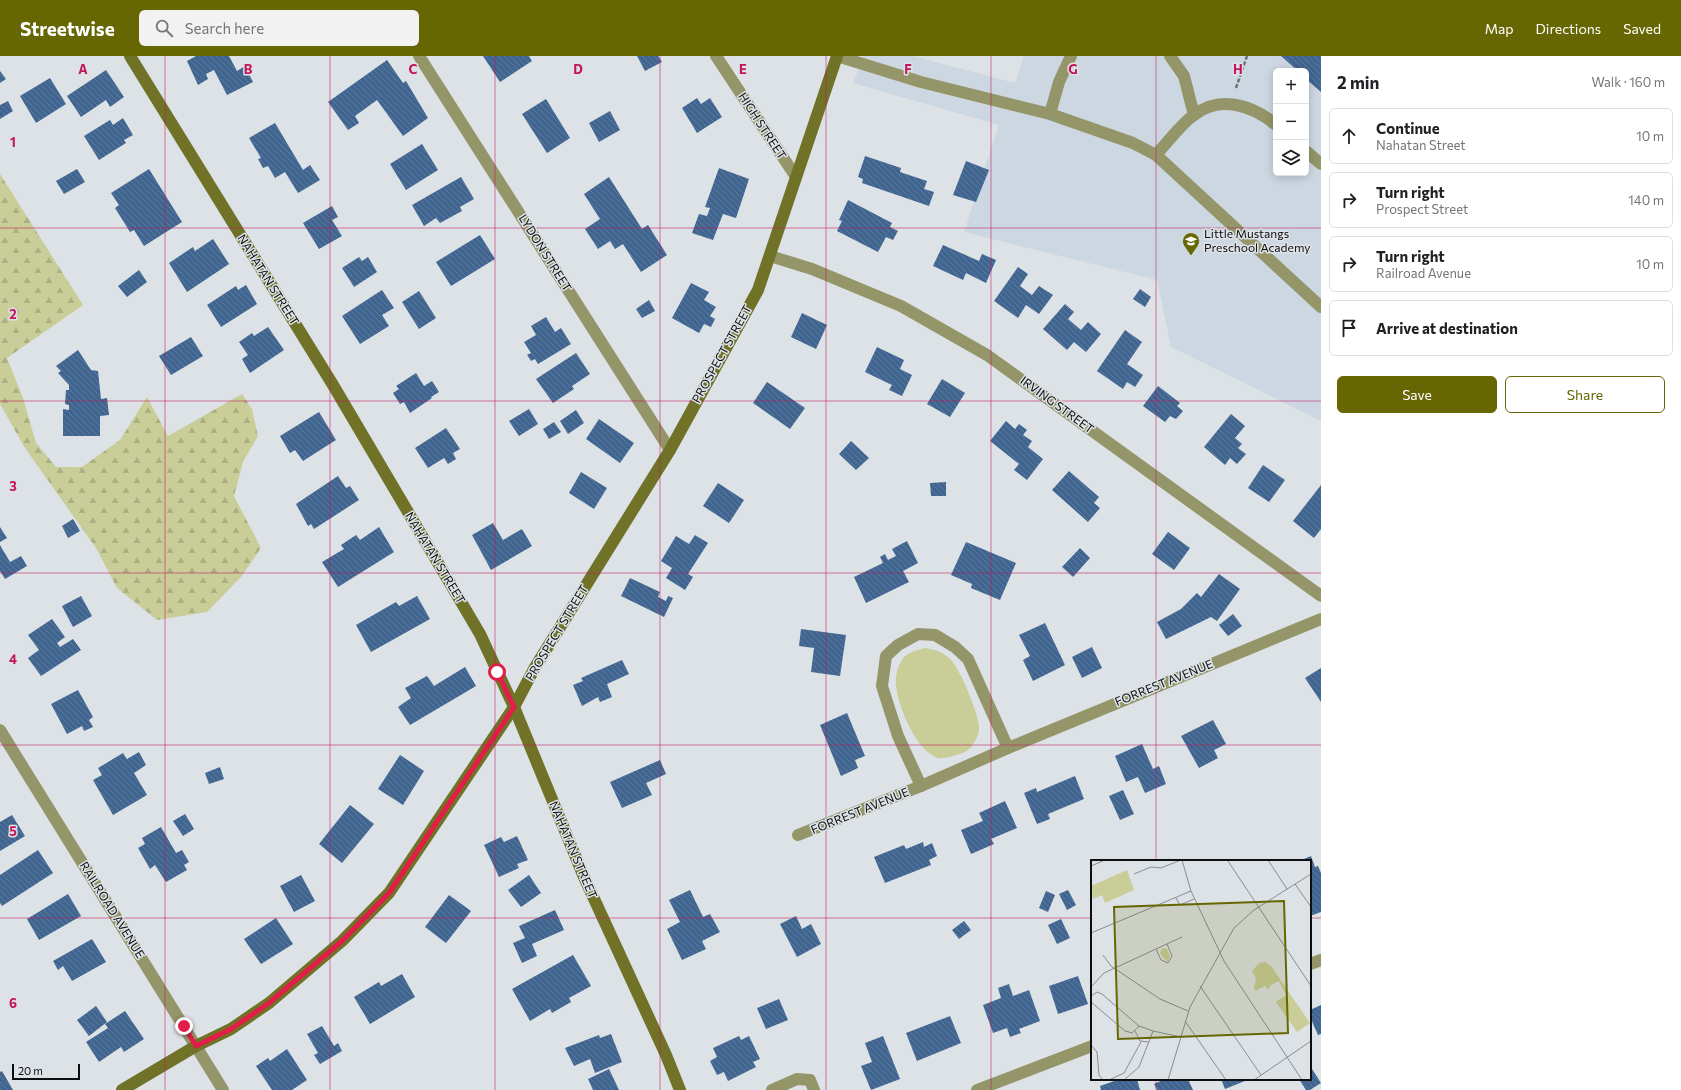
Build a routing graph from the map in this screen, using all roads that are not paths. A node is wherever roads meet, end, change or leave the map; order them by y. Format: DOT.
graph roads {
  1 [pos="130,56"];
  2 [pos="419,56"];
  3 [pos="716,56"];
  4 [pos="837,56"];
  5 [pos="1071,56"];
  6 [pos="1170,56"];
  7 [pos="1050,114"];
  8 [pos="1194,115"];
  9 [pos="1273,122"];
  10 [pos="1309,154"];
  11 [pos="1156,155"];
  12 [pos="1321,164"];
  13 [pos="796,177"];
  14 [pos="770,256"];
  15 [pos="1321,307"];
  16 [pos="670,450"];
  17 [pos="1321,596"];
  18 [pos="1321,619"];
  19 [pos="514,707"];
  20 [pos="0,730"];
  21 [pos="1008,748"];
  22 [pos="921,786"];
  23 [pos="798,835"];
  24 [pos="1321,960"];
  25 [pos="1311,964"];
  26 [pos="196,1046"];
  27 [pos="1091,1046"];
  28 [pos="122,1090"];
  29 [pos="223,1090"];
  30 [pos="680,1090"];
  31 [pos="772,1090"];
  32 [pos="814,1090"];
  33 [pos="977,1090"];
  1 -- 19 [label="street, NAHATAN STREET"];
  2 -- 16 [label="street, LYDON STREET"];
  3 -- 13 [label="street, HIGH STREET"];
  4 -- 7 [label="street"];
  4 -- 13 [label="street, PROSPECT STREET"];
  5 -- 7 [label="street"];
  6 -- 8 [label="street"];
  7 -- 11 [label="street"];
  8 -- 9 [label="street"];
  8 -- 11 [label="street"];
  10 -- 12 [label="street"];
  11 -- 15 [label="street"];
  13 -- 14 [label="street, PROSPECT STREET"];
  14 -- 16 [label="street, PROSPECT STREET"];
  14 -- 17 [label="street, IRVING STREET"];
  16 -- 19 [label="street, PROSPECT STREET"];
  18 -- 21 [label="street, FORREST AVENUE"];
  19 -- 26 [label="street, PROSPECT STREET"];
  19 -- 30 [label="street, NAHATAN STREET"];
  20 -- 26 [label="street, RAILROAD AVENUE"];
  21 -- 22 [label="street, FORREST AVENUE"];
  21 -- 22 [label="street, FORREST AVENUE"];
  22 -- 23 [label="street, FORREST AVENUE"];
  24 -- 25 [label="street"];
  26 -- 28 [label="street, PROSPECT STREET"];
  26 -- 29 [label="street, RAILROAD AVENUE"];
  27 -- 33 [label="street"];
  31 -- 32 [label="street"];
}
